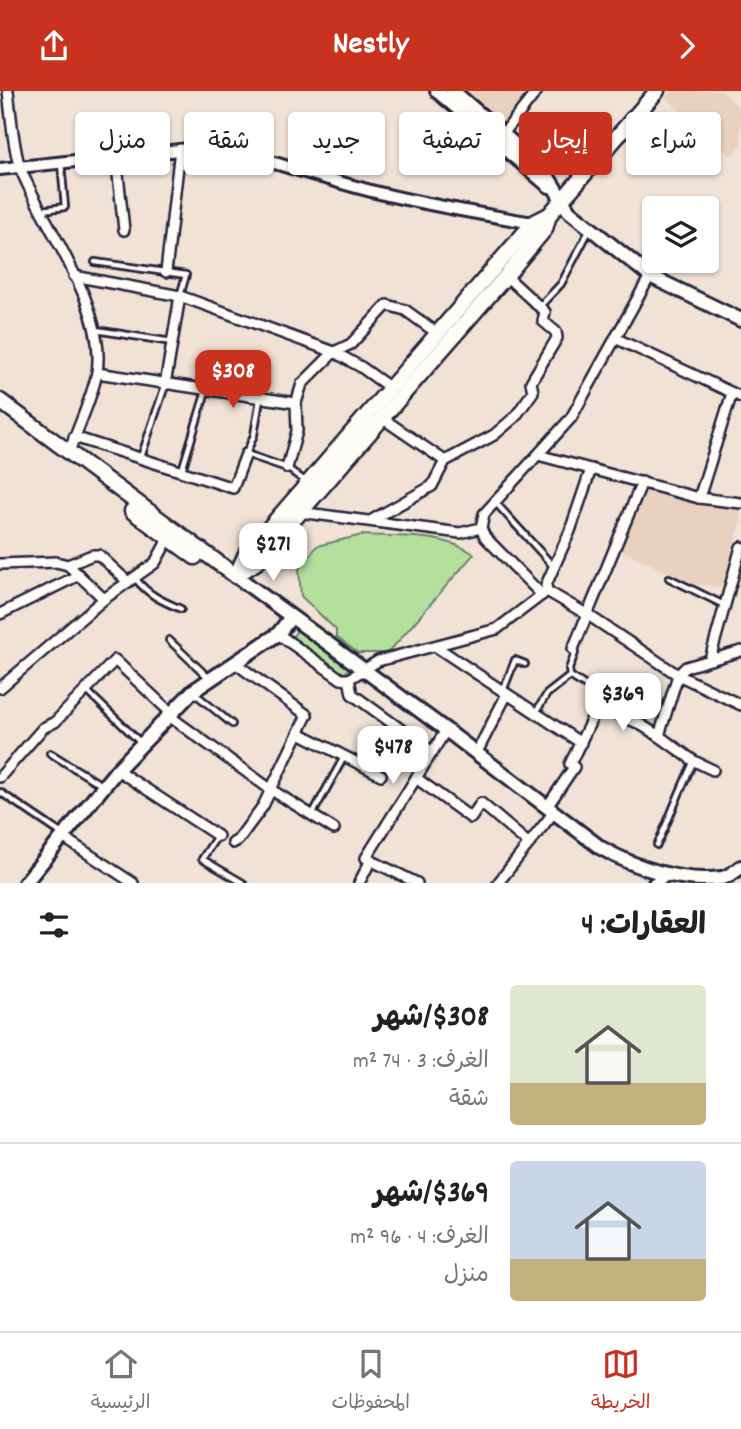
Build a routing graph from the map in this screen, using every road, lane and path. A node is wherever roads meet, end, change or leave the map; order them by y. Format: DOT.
graph roads {
  1 [pos="8,91"];
  2 [pos="438,91"];
  3 [pos="453,91"];
  4 [pos="537,91"];
  5 [pos="657,91"];
  6 [pos="477,112"];
  7 [pos="505,131"];
  8 [pos="505,136"];
  9 [pos="180,149"];
  10 [pos="170,150"];
  11 [pos="75,161"];
  12 [pos="61,163"];
  13 [pos="20,167"];
  14 [pos="0,169"];
  15 [pos="118,175"];
  16 [pos="562,198"];
  17 [pos="41,211"];
  18 [pos="549,215"];
  19 [pos="533,223"];
  20 [pos="590,228"];
  21 [pos="124,229"];
  22 [pos="95,262"];
  23 [pos="166,272"];
  24 [pos="74,276"];
  25 [pos="506,276"];
  26 [pos="650,276"];
  27 [pos="180,296"];
  28 [pos="539,307"];
  29 [pos="741,320"];
  30 [pos="96,330"];
  31 [pos="437,333"];
  32 [pos="615,338"];
  33 [pos="173,342"];
  34 [pos="334,352"];
  35 [pos="97,373"];
  36 [pos="165,385"];
  37 [pos="389,387"];
  38 [pos="206,391"];
  39 [pos="737,395"];
  40 [pos="260,399"];
  41 [pos="0,401"];
  42 [pos="296,403"];
  43 [pos="0,411"];
  44 [pos="382,418"];
  45 [pos="74,437"];
  46 [pos="69,452"];
  47 [pos="246,454"];
  48 [pos="538,454"];
  49 [pos="140,458"];
  50 [pos="445,461"];
  51 [pos="287,468"];
  52 [pos="591,469"];
  53 [pos="181,471"];
  54 [pos="308,482"];
  55 [pos="642,482"];
  56 [pos="699,498"];
  57 [pos="495,502"];
  58 [pos="741,503"];
  59 [pos="299,512"];
  60 [pos="372,520"];
  61 [pos="481,528"];
  62 [pos="171,534"];
  63 [pos="741,547"];
  64 [pos="0,564"];
  65 [pos="68,565"];
  66 [pos="555,568"];
  67 [pos="79,575"];
  68 [pos="236,576"];
  69 [pos="669,578"];
  70 [pos="131,580"];
  71 [pos="544,593"];
  72 [pos="104,599"];
  73 [pos="725,605"];
  74 [pos="181,609"];
  75 [pos="0,614"];
  76 [pos="588,615"];
  77 [pos="291,617"];
  78 [pos="278,634"];
  79 [pos="169,640"];
  80 [pos="435,646"];
  81 [pos="572,649"];
  82 [pos="741,651"];
  83 [pos="710,659"];
  84 [pos="235,663"];
  85 [pos="524,664"];
  86 [pos="365,670"];
  87 [pos="678,675"];
  88 [pos="570,676"];
  89 [pos="210,679"];
  90 [pos="349,679"];
  91 [pos="0,688"];
  92 [pos="86,690"];
  93 [pos="192,691"];
  94 [pos="505,693"];
  95 [pos="741,705"];
  96 [pos="598,706"];
  97 [pos="535,713"];
  98 [pos="170,714"];
  99 [pos="232,724"];
  100 [pos="446,730"];
  101 [pos="299,733"];
  102 [pos="659,736"];
  103 [pos="581,743"];
  104 [pos="142,744"];
  105 [pos="432,752"];
  106 [pos="50,753"];
  107 [pos="477,753"];
  108 [pos="344,756"];
  109 [pos="694,761"];
  110 [pos="117,770"];
  111 [pos="713,770"];
  112 [pos="381,775"];
  113 [pos="0,777"];
  114 [pos="416,778"];
  115 [pos="103,786"];
  116 [pos="270,789"];
  117 [pos="0,792"];
  118 [pos="551,809"];
  119 [pos="312,815"];
  120 [pos="334,829"];
  121 [pos="62,835"];
  122 [pos="218,836"];
  123 [pos="233,843"];
  124 [pos="529,844"];
  125 [pos="657,845"];
  126 [pos="371,860"];
  127 [pos="741,867"];
  128 [pos="398,879"];
  129 [pos="660,879"];
  130 [pos="725,881"];
  131 [pos="30,882"];
  132 [pos="133,883"];
  133 [pos="243,883"];
  134 [pos="359,883"];
  135 [pos="417,883"];
  136 [pos="498,883"];
  1 -- 13 [label="street"];
  2 -- 16 [label="main road"];
  3 -- 6 [label="main road"];
  4 -- 7 [label="street"];
  5 -- 16 [label="main road"];
  8 -- 16 [label="main road"];
  9 -- 10 [label="street"];
  9 -- 19 [label="street"];
  9 -- 23 [label="street"];
  11 -- 12 [label="street"];
  12 -- 13 [label="street"];
  12 -- 17 [label="lane"];
  13 -- 14 [label="street"];
  13 -- 17 [label="street"];
  15 -- 21 [label="street"];
  16 -- 18 [label="main road"];
  16 -- 20 [label="main road"];
  17 -- 24 [label="street"];
  18 -- 19 [label="main road"];
  18 -- 25 [label="main road"];
  19 -- 31 [label="main road"];
  20 -- 26 [label="main road"];
  20 -- 28 [label="lane"];
  22 -- 23 [label="lane"];
  23 -- 27 [label="lane"];
  24 -- 27 [label="street"];
  24 -- 30 [label="street"];
  25 -- 28 [label="street"];
  25 -- 44 [label="main road"];
  26 -- 29 [label="main road"];
  26 -- 32 [label="street"];
  27 -- 33 [label="street"];
  27 -- 34 [label="street"];
  28 -- 50 [label="street"];
  30 -- 33 [label="lane"];
  30 -- 35 [label="street"];
  31 -- 34 [label="street"];
  31 -- 37 [label="main road"];
  32 -- 39 [label="street"];
  32 -- 48 [label="street"];
  33 -- 36 [label="street"];
  34 -- 37 [label="street"];
  34 -- 42 [label="street"];
  35 -- 36 [label="street"];
  35 -- 45 [label="street"];
  36 -- 38 [label="street"];
  36 -- 49 [label="lane"];
  37 -- 54 [label="main road"];
  38 -- 40 [label="street"];
  38 -- 53 [label="lane"];
  39 -- 56 [label="street"];
  40 -- 42 [label="street"];
  40 -- 47 [label="lane"];
  41 -- 46 [label="main road"];
  42 -- 51 [label="street"];
  43 -- 62 [label="main road"];
  44 -- 50 [label="street"];
  44 -- 59 [label="main road"];
  45 -- 46 [label="street"];
  45 -- 49 [label="street"];
  46 -- 62 [label="main road"];
  47 -- 51 [label="lane"];
  47 -- 53 [label="street"];
  48 -- 52 [label="street"];
  48 -- 57 [label="street"];
  49 -- 53 [label="street"];
  50 -- 60 [label="street"];
  51 -- 54 [label="lane"];
  52 -- 55 [label="street"];
  52 -- 66 [label="street"];
  54 -- 68 [label="main road"];
  55 -- 56 [label="street"];
  55 -- 76 [label="street"];
  56 -- 58 [label="street"];
  57 -- 61 [label="street"];
  57 -- 66 [label="lane"];
  59 -- 60 [label="street"];
  59 -- 68 [label="main road"];
  60 -- 61 [label="street"];
  61 -- 71 [label="street"];
  62 -- 68 [label="main road"];
  62 -- 70 [label="street"];
  63 -- 73 [label="street"];
  64 -- 65 [label="street"];
  65 -- 67 [label="street"];
  65 -- 70 [label="street"];
  66 -- 71 [label="street"];
  67 -- 72 [label="street"];
  67 -- 75 [label="street"];
  68 -- 77 [label="main road"];
  69 -- 73 [label="lane"];
  70 -- 72 [label="street"];
  70 -- 74 [label="lane"];
  71 -- 76 [label="street"];
  71 -- 80 [label="street"];
  72 -- 91 [label="street"];
  73 -- 83 [label="street"];
  76 -- 81 [label="street"];
  76 -- 87 [label="street"];
  77 -- 78 [label="main road"];
  77 -- 86 [label="main road"];
  78 -- 84 [label="main road"];
  78 -- 90 [label="street"];
  79 -- 89 [label="lane"];
  80 -- 86 [label="street"];
  80 -- 94 [label="street"];
  81 -- 88 [label="lane"];
  82 -- 83 [label="street"];
  83 -- 87 [label="street"];
  84 -- 89 [label="main road"];
  84 -- 101 [label="street"];
  85 -- 94 [label="lane"];
  86 -- 90 [label="street"];
  86 -- 100 [label="main road"];
  87 -- 95 [label="street"];
  87 -- 102 [label="street"];
  88 -- 96 [label="lane"];
  88 -- 97 [label="lane"];
  89 -- 93 [label="main road"];
  90 -- 105 [label="street"];
  92 -- 98 [label="street"];
  92 -- 104 [label="lane"];
  92 -- 113 [label="street"];
  93 -- 98 [label="main road"];
  93 -- 99 [label="lane"];
  94 -- 97 [label="street"];
  94 -- 107 [label="street"];
  96 -- 102 [label="street"];
  96 -- 103 [label="street"];
  97 -- 103 [label="street"];
  98 -- 104 [label="main road"];
  98 -- 116 [label="street"];
  100 -- 105 [label="street"];
  100 -- 107 [label="main road"];
  101 -- 108 [label="street"];
  101 -- 116 [label="street"];
  102 -- 109 [label="street"];
  103 -- 118 [label="street"];
  104 -- 110 [label="main road"];
  105 -- 114 [label="street"];
  106 -- 115 [label="lane"];
  107 -- 118 [label="main road"];
  108 -- 112 [label="street"];
  108 -- 119 [label="lane"];
  109 -- 111 [label="street"];
  109 -- 125 [label="lane"];
  110 -- 115 [label="main road"];
  110 -- 122 [label="street"];
  114 -- 124 [label="street"];
  114 -- 126 [label="street"];
  115 -- 121 [label="main road"];
  116 -- 119 [label="street"];
  116 -- 123 [label="street"];
  117 -- 121 [label="lane"];
  118 -- 124 [label="street"];
  118 -- 129 [label="main road"];
  119 -- 120 [label="street"];
  121 -- 131 [label="main road"];
  121 -- 132 [label="street"];
  122 -- 133 [label="lane"];
  124 -- 136 [label="street"];
  126 -- 128 [label="street"];
  126 -- 134 [label="street"];
  127 -- 130 [label="main road"];
  128 -- 135 [label="street"];
  129 -- 130 [label="main road"];
}
